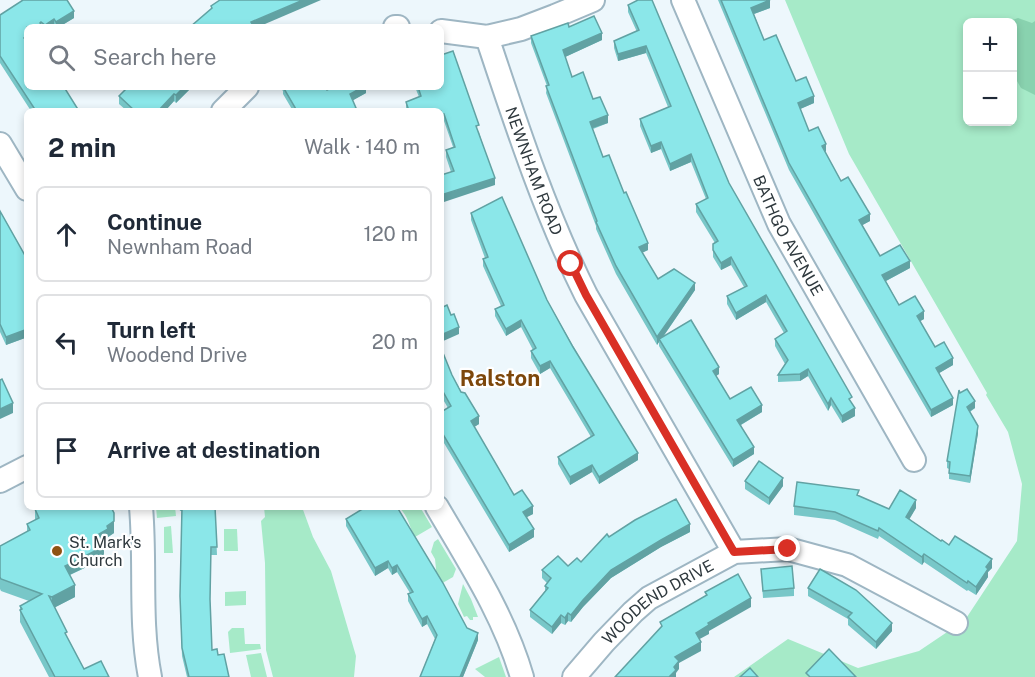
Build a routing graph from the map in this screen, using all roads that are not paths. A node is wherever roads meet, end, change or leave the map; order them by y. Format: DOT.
graph roads {
  1 [pos="593,0"];
  2 [pos="683,0"];
  3 [pos="444,31"];
  4 [pos="487,37"];
  5 [pos="0,144"];
  6 [pos="24,184"];
  7 [pos="914,460"];
  8 [pos="24,469"];
  9 [pos="0,481"];
  10 [pos="141,510"];
  11 [pos="438,510"];
  12 [pos="734,552"];
  13 [pos="956,623"];
  14 [pos="150,677"];
  15 [pos="522,677"];
  16 [pos="574,677"];
  1 -- 4 [label="street"];
  2 -- 7 [label="street, BATHGO AVENUE"];
  3 -- 4 [label="street"];
  4 -- 12 [label="street, NEWNHAM ROAD"];
  5 -- 6 [label="street"];
  8 -- 9 [label="street"];
  10 -- 14 [label="street"];
  11 -- 15 [label="street"];
  12 -- 13 [label="street, WOODEND DRIVE"];
  12 -- 16 [label="street, WOODEND DRIVE"];
}
